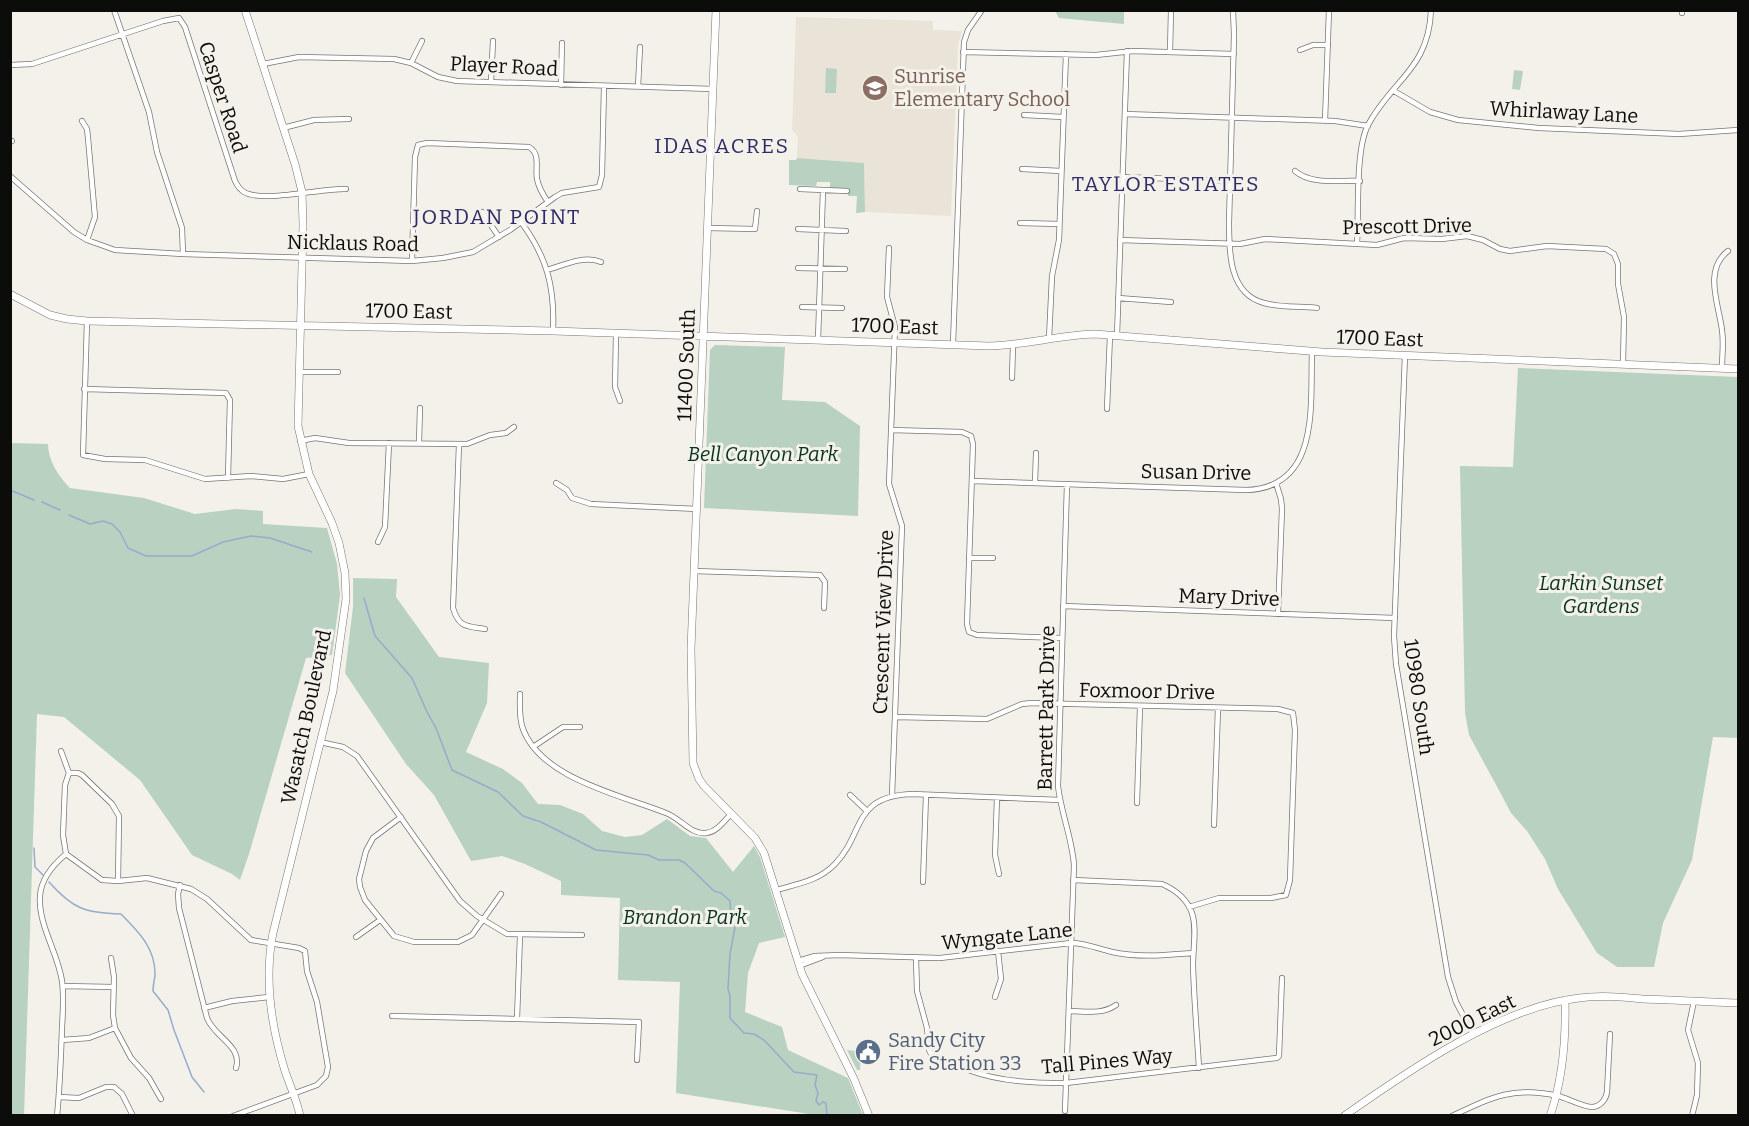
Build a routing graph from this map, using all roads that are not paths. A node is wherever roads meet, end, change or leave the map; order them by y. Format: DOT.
graph roads {
  1 [pos="114,10"];
  2 [pos="245,10"];
  3 [pos="716,10"];
  4 [pos="982,10"];
  5 [pos="1171,10"];
  6 [pos="1233,10"];
  7 [pos="1329,10"];
  8 [pos="1431,10"];
  9 [pos="122,35"];
  10 [pos="493,40"];
  11 [pos="422,41"];
  12 [pos="562,43"];
  13 [pos="1328,45"];
  14 [pos="640,47"];
  15 [pos="1300,50"];
  16 [pos="1127,51"];
  17 [pos="963,52"];
  18 [pos="1170,52"];
  19 [pos="1066,54"];
  20 [pos="1234,54"];
  21 [pos="411,63"];
  22 [pos="263,64"];
  23 [pos="10,65"];
  24 [pos="491,82"];
  25 [pos="561,85"];
  26 [pos="604,86"];
  27 [pos="638,87"];
  28 [pos="713,89"];
  29 [pos="1394,91"];
  30 [pos="1125,114"];
  31 [pos="1024,115"];
  32 [pos="1064,117"];
  33 [pos="1232,118"];
  34 [pos="350,119"];
  35 [pos="82,121"];
  36 [pos="1325,121"];
  37 [pos="1368,126"];
  38 [pos="283,128"];
  39 [pos="1738,130"];
  40 [pos="1022,169"];
  41 [pos="1061,171"];
  42 [pos="1295,171"];
  43 [pos="10,176"];
  44 [pos="1123,177"];
  45 [pos="1230,181"];
  46 [pos="1360,181"];
  47 [pos="346,189"];
  48 [pos="800,189"];
  49 [pos="823,190"];
  50 [pos="847,191"];
  51 [pos="302,192"];
  52 [pos="548,202"];
  53 [pos="757,211"];
  54 [pos="482,212"];
  55 [pos="521,222"];
  56 [pos="1020,223"];
  57 [pos="1059,224"];
  58 [pos="708,228"];
  59 [pos="798,229"];
  60 [pos="822,230"];
  61 [pos="846,231"];
  62 [pos="499,237"];
  63 [pos="87,240"];
  64 [pos="1120,240"];
  65 [pos="1230,244"];
  66 [pos="1358,244"];
  67 [pos="889,248"];
  68 [pos="1728,251"];
  69 [pos="183,254"];
  70 [pos="302,258"];
  71 [pos="412,261"];
  72 [pos="601,262"];
  73 [pos="798,268"];
  74 [pos="820,268"];
  75 [pos="845,269"];
  76 [pos="548,270"];
  77 [pos="10,294"];
  78 [pos="1118,298"];
  79 [pos="1171,302"];
  80 [pos="802,307"];
  81 [pos="819,307"];
  82 [pos="842,308"];
  83 [pos="1317,308"];
  84 [pos="87,321"];
  85 [pos="299,326"];
  86 [pos="553,331"];
  87 [pos="616,333"];
  88 [pos="1114,335"];
  89 [pos="703,337"];
  90 [pos="1050,339"];
  91 [pos="818,340"];
  92 [pos="894,342"];
  93 [pos="953,344"];
  94 [pos="1013,345"];
  95 [pos="1312,351"];
  96 [pos="1405,355"];
  97 [pos="1623,364"];
  98 [pos="1722,368"];
  99 [pos="1738,369"];
  100 [pos="299,372"];
  101 [pos="338,372"];
  102 [pos="1012,378"];
  103 [pos="84,389"];
  104 [pos="620,401"];
  105 [pos="420,408"];
  106 [pos="1107,409"];
  107 [pos="514,427"];
  108 [pos="891,430"];
  109 [pos="300,441"];
  110 [pos="419,442"];
  111 [pos="388,444"];
  112 [pos="459,444"];
  113 [pos="1036,453"];
  114 [pos="309,474"];
  115 [pos="228,478"];
  116 [pos="972,480"];
  117 [pos="556,483"];
  118 [pos="1035,483"];
  119 [pos="1276,483"];
  120 [pos="1067,484"];
  121 [pos="697,509"];
  122 [pos="378,542"];
  123 [pos="969,558"];
  124 [pos="993,558"];
  125 [pos="693,572"];
  126 [pos="1063,606"];
  127 [pos="824,608"];
  128 [pos="1278,614"];
  129 [pos="1395,618"];
  130 [pos="485,629"];
  131 [pos="1061,638"];
  132 [pos="520,694"];
  133 [pos="1059,704"];
  134 [pos="1140,706"];
  135 [pos="1218,708"];
  136 [pos="895,717"];
  137 [pos="580,727"];
  138 [pos="320,742"];
  139 [pos="533,747"];
  140 [pos="61,751"];
  141 [pos="69,773"];
  142 [pos="850,795"];
  143 [pos="926,795"];
  144 [pos="892,796"];
  145 [pos="997,798"];
  146 [pos="1060,800"];
  147 [pos="1137,803"];
  148 [pos="867,811"];
  149 [pos="731,814"];
  150 [pos="401,817"];
  151 [pos="1214,825"];
  152 [pos="66,854"];
  153 [pos="999,874"];
  154 [pos="1073,880"];
  155 [pos="118,881"];
  156 [pos="923,882"];
  157 [pos="180,885"];
  158 [pos="776,890"];
  159 [pos="501,894"];
  160 [pos="1189,907"];
  161 [pos="380,920"];
  162 [pos="483,921"];
  163 [pos="520,935"];
  164 [pos="582,935"];
  165 [pos="356,937"];
  166 [pos="1071,943"];
  167 [pos="270,944"];
  168 [pos="998,951"];
  169 [pos="1193,953"];
  170 [pos="916,957"];
  171 [pos="111,958"];
  172 [pos="799,964"];
  173 [pos="1282,978"];
  174 [pos="63,986"];
  175 [pos="113,987"];
  176 [pos="269,997"];
  177 [pos="996,997"];
  178 [pos="1565,1000"];
  179 [pos="1694,1001"];
  180 [pos="1738,1003"];
  181 [pos="1116,1005"];
  182 [pos="204,1008"];
  183 [pos="1068,1011"];
  184 [pos="392,1016"];
  185 [pos="517,1019"];
  186 [pos="116,1028"];
  187 [pos="1473,1034"];
  188 [pos="1610,1035"];
  189 [pos="62,1040"];
  190 [pos="637,1060"];
  191 [pos="236,1068"];
  192 [pos="1199,1068"];
  193 [pos="1066,1083"];
  194 [pos="294,1092"];
  195 [pos="1556,1096"];
  196 [pos="59,1097"];
  197 [pos="160,1099"];
  198 [pos="1065,1111"];
  199 [pos="57,1116"];
  200 [pos="133,1116"];
  201 [pos="233,1116"];
  202 [pos="300,1116"];
  203 [pos="869,1116"];
  204 [pos="1344,1116"];
  205 [pos="1452,1116"];
  206 [pos="1550,1116"];
  207 [pos="1692,1116"];
  1 -- 9 [label="street"];
  2 -- 22 [label="main road, Wasatch Boulevard"];
  3 -- 28 [label="main road, 11400 South"];
  4 -- 17 [label="street"];
  5 -- 18 [label="street"];
  6 -- 20 [label="street"];
  7 -- 13 [label="street"];
  8 -- 29 [label="street"];
  9 -- 23 [label="street, Casper Road"];
  9 -- 51 [label="street, Casper Road"];
  9 -- 69 [label="street"];
  10 -- 24 [label="street"];
  11 -- 21 [label="street"];
  12 -- 25 [label="street"];
  13 -- 15 [label="street"];
  13 -- 36 [label="street"];
  14 -- 27 [label="street"];
  16 -- 18 [label="street"];
  16 -- 19 [label="street"];
  16 -- 30 [label="street"];
  17 -- 19 [label="street"];
  17 -- 93 [label="street"];
  18 -- 20 [label="street"];
  19 -- 32 [label="street"];
  20 -- 33 [label="street"];
  21 -- 22 [label="street, Player Road"];
  21 -- 24 [label="street, Player Road"];
  22 -- 38 [label="main road, Wasatch Boulevard"];
  24 -- 25 [label="street, Player Road"];
  25 -- 26 [label="street, Player Road"];
  26 -- 27 [label="street, Player Road"];
  26 -- 52 [label="street, Nicklaus Road"];
  27 -- 28 [label="street, Player Road"];
  28 -- 58 [label="main road, 11400 South"];
  29 -- 37 [label="street"];
  29 -- 39 [label="street, Whirlaway Lane"];
  30 -- 33 [label="street"];
  30 -- 44 [label="street"];
  31 -- 32 [label="street"];
  32 -- 41 [label="street"];
  33 -- 36 [label="street"];
  33 -- 45 [label="street"];
  34 -- 38 [label="street"];
  35 -- 63 [label="street"];
  36 -- 37 [label="street"];
  37 -- 46 [label="street"];
  38 -- 51 [label="main road, Wasatch Boulevard"];
  40 -- 41 [label="street"];
  41 -- 57 [label="street"];
  42 -- 46 [label="street"];
  43 -- 63 [label="street, Nicklaus Road"];
  44 -- 45 [label="street"];
  44 -- 64 [label="street"];
  45 -- 65 [label="street"];
  46 -- 66 [label="street"];
  47 -- 51 [label="street"];
  48 -- 49 [label="street"];
  49 -- 50 [label="street"];
  49 -- 60 [label="street"];
  51 -- 70 [label="main road, Wasatch Boulevard"];
  52 -- 55 [label="street, Nicklaus Road"];
  52 -- 71 [label="street"];
  53 -- 58 [label="street"];
  54 -- 62 [label="street"];
  55 -- 62 [label="street, Nicklaus Road"];
  55 -- 76 [label="street"];
  56 -- 57 [label="street"];
  57 -- 90 [label="street"];
  58 -- 89 [label="main road, 11400 South"];
  59 -- 60 [label="street"];
  60 -- 61 [label="street"];
  60 -- 74 [label="street"];
  62 -- 71 [label="street, Nicklaus Road"];
  63 -- 69 [label="street, Nicklaus Road"];
  64 -- 65 [label="street, Prescott Drive"];
  64 -- 78 [label="street"];
  65 -- 66 [label="street, Prescott Drive"];
  65 -- 83 [label="street"];
  66 -- 97 [label="street, Prescott Drive"];
  67 -- 92 [label="street, Crescent View Drive"];
  68 -- 98 [label="street"];
  69 -- 70 [label="street, Nicklaus Road"];
  70 -- 71 [label="street, Nicklaus Road"];
  70 -- 85 [label="main road, Wasatch Boulevard"];
  72 -- 76 [label="street"];
  73 -- 74 [label="street"];
  74 -- 75 [label="street"];
  74 -- 81 [label="street"];
  76 -- 86 [label="street"];
  77 -- 84 [label="main road, 1700 East"];
  78 -- 79 [label="street"];
  78 -- 88 [label="street"];
  80 -- 81 [label="street"];
  81 -- 82 [label="street"];
  81 -- 91 [label="street"];
  84 -- 85 [label="main road, 1700 East"];
  84 -- 103 [label="street"];
  85 -- 86 [label="main road, 1700 East"];
  85 -- 100 [label="main road, Wasatch Boulevard"];
  86 -- 87 [label="main road, 1700 East"];
  87 -- 89 [label="main road, 1700 East"];
  87 -- 104 [label="street"];
  88 -- 90 [label="main road, 1700 East"];
  88 -- 95 [label="main road, 1700 East"];
  88 -- 106 [label="street"];
  89 -- 91 [label="main road, 1700 East"];
  89 -- 121 [label="main road, 11400 South"];
  90 -- 94 [label="main road, 1700 East"];
  91 -- 92 [label="main road, 1700 East"];
  92 -- 93 [label="main road, 1700 East"];
  92 -- 108 [label="street, Crescent View Drive"];
  93 -- 94 [label="main road, 1700 East"];
  94 -- 102 [label="street"];
  95 -- 96 [label="main road, 1700 East"];
  95 -- 119 [label="street, Susan Drive"];
  96 -- 97 [label="main road, 1700 East"];
  96 -- 129 [label="street, 10980 South"];
  97 -- 98 [label="main road, 1700 East"];
  98 -- 99 [label="main road, 1700 East"];
  100 -- 101 [label="street"];
  100 -- 109 [label="main road, Wasatch Boulevard"];
  103 -- 115 [label="street"];
  103 -- 115 [label="street"];
  105 -- 110 [label="street"];
  107 -- 112 [label="street"];
  108 -- 116 [label="street"];
  108 -- 136 [label="street, Crescent View Drive"];
  109 -- 111 [label="street"];
  109 -- 114 [label="main road, Wasatch Boulevard"];
  110 -- 111 [label="street"];
  110 -- 112 [label="street"];
  111 -- 122 [label="street"];
  112 -- 130 [label="street"];
  113 -- 118 [label="street"];
  114 -- 115 [label="street"];
  114 -- 138 [label="main road, Wasatch Boulevard"];
  116 -- 118 [label="street, Susan Drive"];
  116 -- 123 [label="street"];
  117 -- 121 [label="street"];
  118 -- 120 [label="street, Susan Drive"];
  119 -- 120 [label="street, Susan Drive"];
  119 -- 128 [label="street"];
  120 -- 126 [label="street, Barrett Park Drive"];
  121 -- 125 [label="main road, 11400 South"];
  123 -- 124 [label="street"];
  123 -- 131 [label="street"];
  125 -- 127 [label="street"];
  125 -- 149 [label="main road, 11400 South"];
  126 -- 128 [label="street, Mary Drive"];
  126 -- 131 [label="street, Barrett Park Drive"];
  128 -- 129 [label="street, Mary Drive"];
  129 -- 187 [label="street, 10980 South"];
  131 -- 133 [label="street, Barrett Park Drive"];
  132 -- 139 [label="street"];
  133 -- 134 [label="street, Foxmoor Drive"];
  133 -- 136 [label="street, Foxmoor Drive"];
  133 -- 146 [label="street, Barrett Park Drive"];
  134 -- 135 [label="street, Foxmoor Drive"];
  134 -- 147 [label="street"];
  135 -- 151 [label="street"];
  135 -- 160 [label="street, Foxmoor Drive"];
  136 -- 144 [label="street, Crescent View Drive"];
  137 -- 139 [label="street"];
  138 -- 150 [label="street"];
  138 -- 167 [label="main road, Wasatch Boulevard"];
  139 -- 149 [label="street"];
  140 -- 141 [label="street"];
  141 -- 152 [label="street"];
  141 -- 155 [label="street"];
  142 -- 148 [label="street"];
  143 -- 144 [label="street"];
  143 -- 145 [label="street"];
  143 -- 156 [label="street"];
  144 -- 148 [label="street"];
  145 -- 146 [label="street"];
  145 -- 153 [label="street"];
  146 -- 154 [label="street, Barrett Park Drive"];
  148 -- 158 [label="street"];
  149 -- 158 [label="main road, 11400 South"];
  150 -- 161 [label="street"];
  150 -- 162 [label="street"];
  152 -- 155 [label="street"];
  152 -- 174 [label="street"];
  154 -- 160 [label="street"];
  154 -- 166 [label="street, Barrett Park Drive"];
  155 -- 157 [label="street"];
  157 -- 167 [label="street"];
  157 -- 182 [label="street"];
  158 -- 172 [label="main road, 11400 South"];
  159 -- 162 [label="street"];
  160 -- 169 [label="street"];
  161 -- 162 [label="street"];
  161 -- 165 [label="street"];
  162 -- 163 [label="street"];
  163 -- 164 [label="street"];
  163 -- 185 [label="street"];
  166 -- 168 [label="street, Wyngate Lane"];
  166 -- 169 [label="street, Wyngate Lane"];
  166 -- 183 [label="street, Barrett Park Drive"];
  167 -- 176 [label="main road, Wasatch Boulevard"];
  167 -- 194 [label="street"];
  168 -- 170 [label="street, Wyngate Lane"];
  168 -- 177 [label="street"];
  169 -- 192 [label="street"];
  170 -- 172 [label="street, Wyngate Lane"];
  170 -- 193 [label="street, Tall Pines Way"];
  171 -- 175 [label="street"];
  172 -- 203 [label="main road, 11400 South"];
  173 -- 192 [label="street, Tall Pines Way"];
  174 -- 175 [label="street"];
  174 -- 189 [label="street"];
  175 -- 186 [label="street"];
  176 -- 182 [label="street"];
  176 -- 194 [label="main road, Wasatch Boulevard"];
  178 -- 179 [label="main road, 2000 East"];
  178 -- 187 [label="main road, 2000 East"];
  178 -- 195 [label="main road"];
  179 -- 180 [label="main road, 2000 East"];
  179 -- 207 [label="street"];
  181 -- 183 [label="street"];
  182 -- 191 [label="street"];
  183 -- 193 [label="street, Barrett Park Drive"];
  184 -- 185 [label="street"];
  185 -- 190 [label="street"];
  186 -- 189 [label="street"];
  186 -- 197 [label="street"];
  187 -- 204 [label="main road, 2000 East"];
  188 -- 195 [label="street"];
  189 -- 196 [label="street"];
  192 -- 193 [label="street, Tall Pines Way"];
  193 -- 198 [label="street, Barrett Park Drive"];
  194 -- 201 [label="street"];
  194 -- 202 [label="main road, Wasatch Boulevard"];
  195 -- 205 [label="street"];
  195 -- 206 [label="main road"];
  196 -- 199 [label="street"];
  196 -- 200 [label="street"];
}
